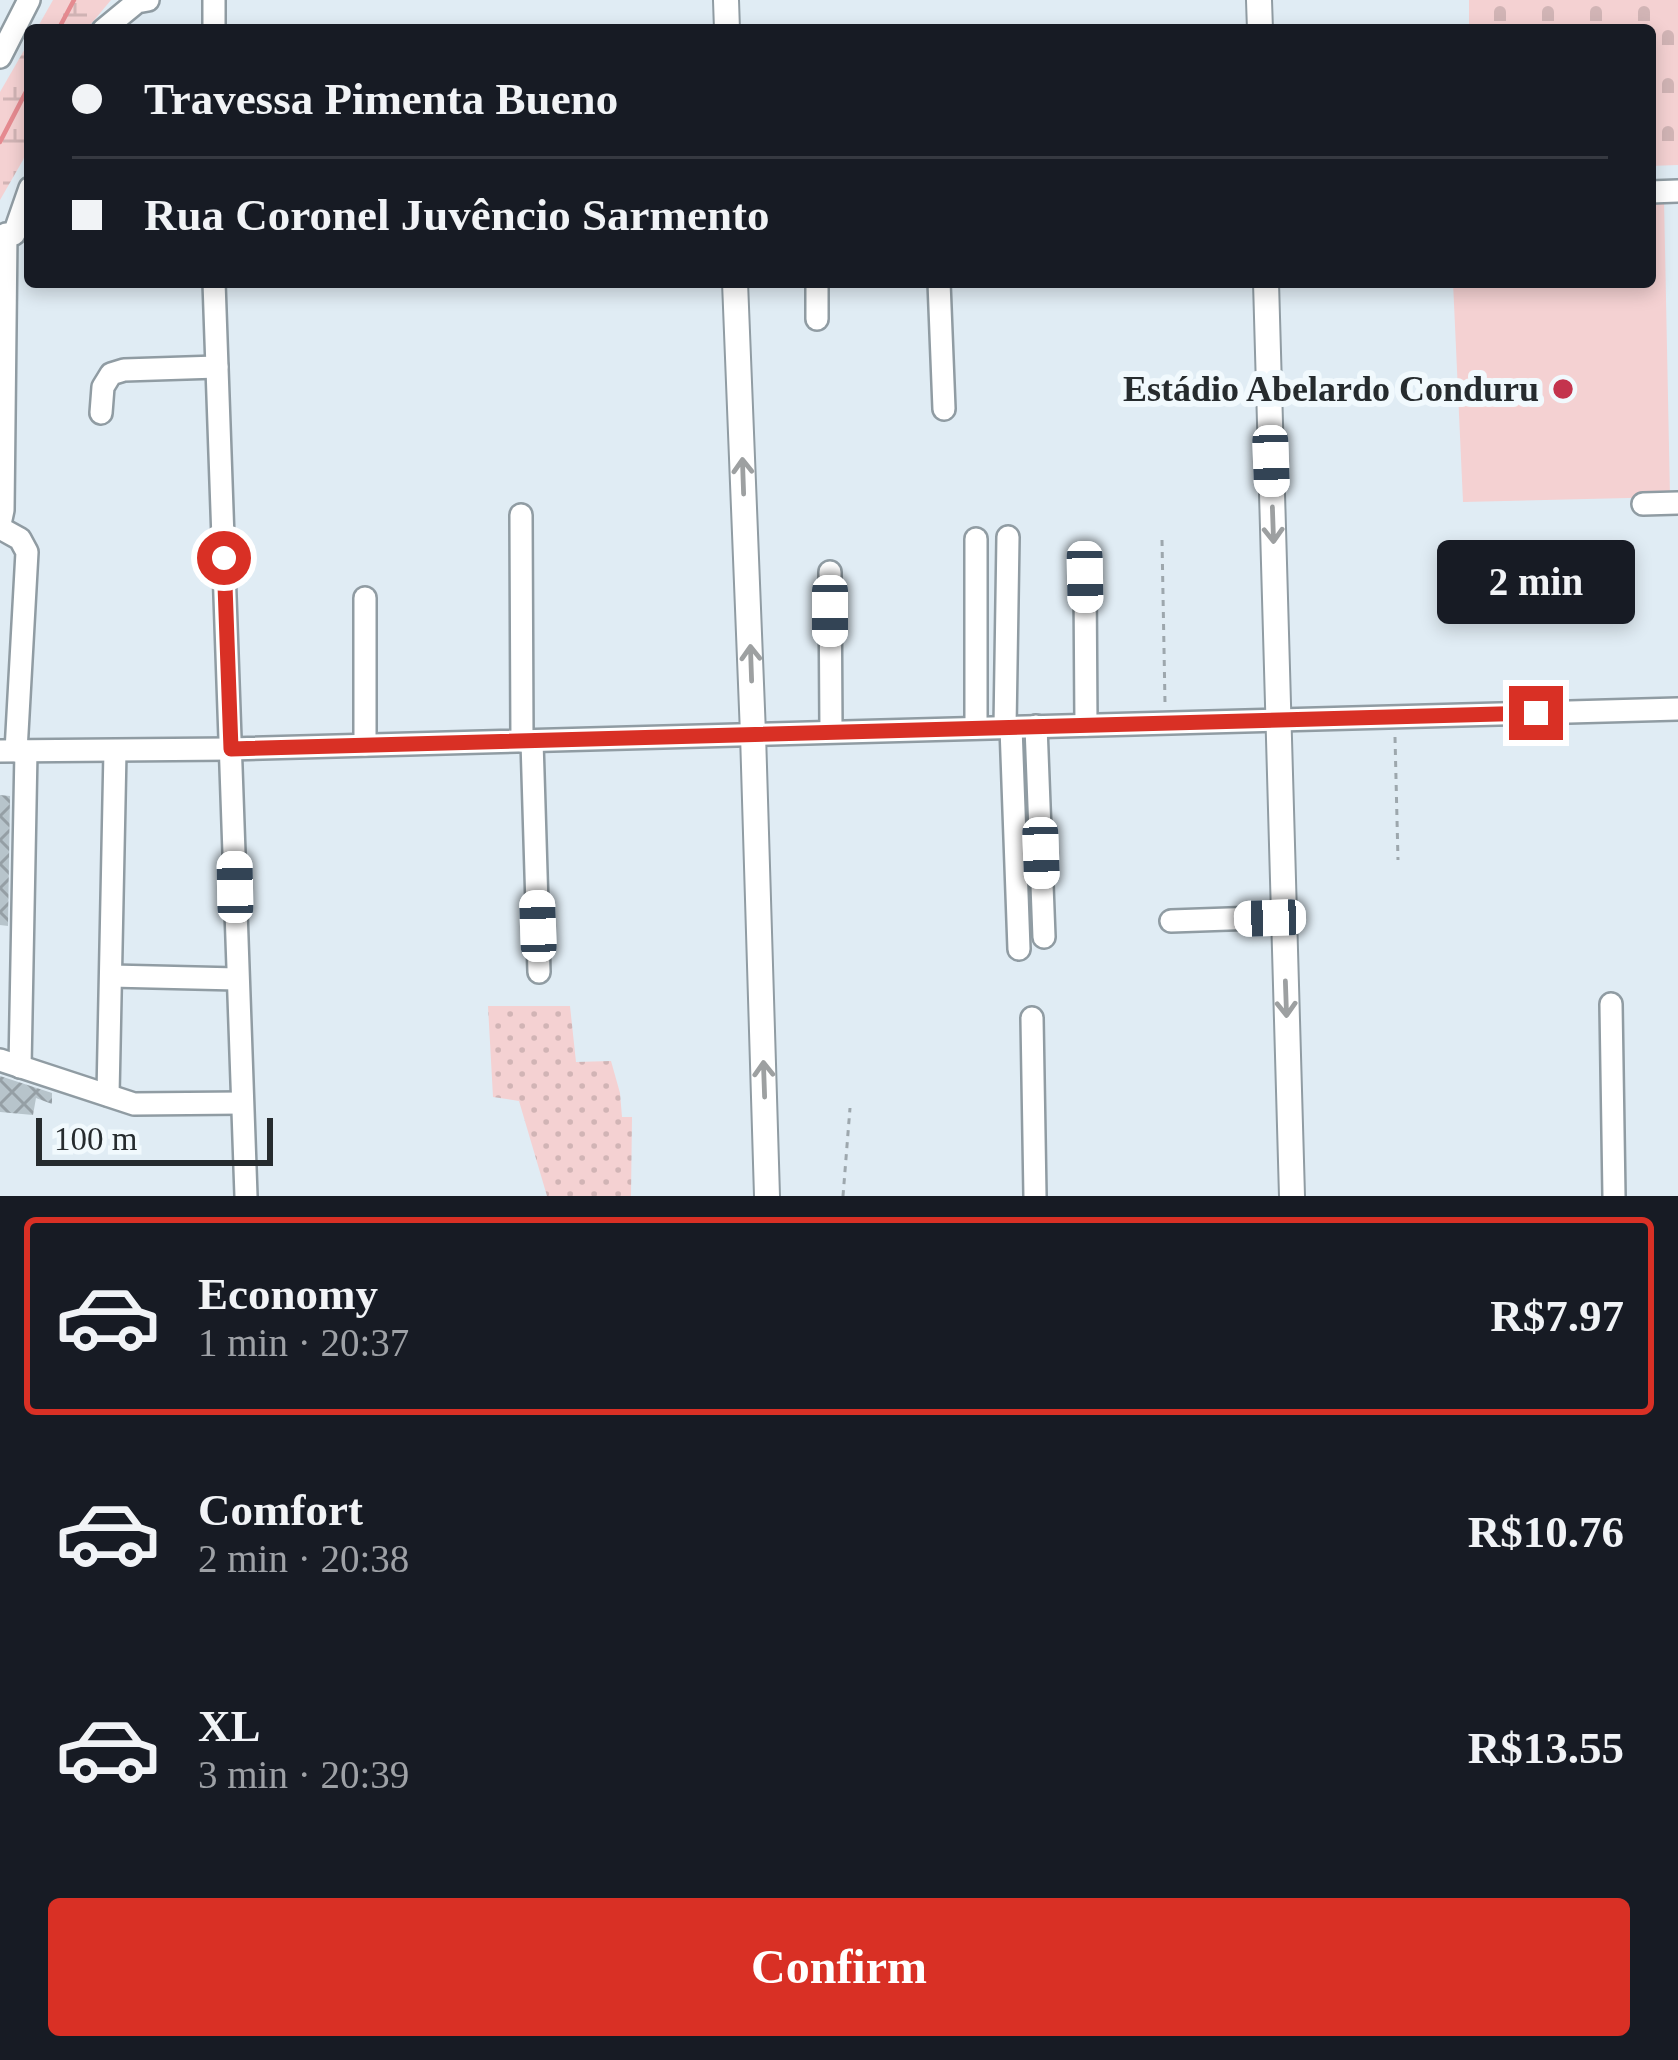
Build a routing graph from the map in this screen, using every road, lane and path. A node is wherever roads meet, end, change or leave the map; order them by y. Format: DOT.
graph roads {
  1 [pos="29,0"];
  2 [pos="148,0"];
  3 [pos="111,24"];
  4 [pos="0,57"];
  5 [pos="24,203"];
  6 [pos="12,234"];
  7 [pos="214,288"];
  8 [pos="735,288"];
  9 [pos="817,288"];
  10 [pos="939,288"];
  11 [pos="1266,288"];
  12 [pos="817,319"];
  13 [pos="2,359"];
  14 [pos="217,367"];
  15 [pos="944,409"];
  16 [pos="101,412"];
  17 [pos="1678,503"];
  18 [pos="1643,504"];
  19 [pos="521,515"];
  20 [pos="0,526"];
  21 [pos="1008,537"];
  22 [pos="976,539"];
  23 [pos="1162,540"];
  24 [pos="830,572"];
  25 [pos="1085,577"];
  26 [pos="365,598"];
  27 [pos="1678,710"];
  28 [pos="1395,717"];
  29 [pos="1279,721"];
  30 [pos="1166,723"];
  31 [pos="1086,725"];
  32 [pos="1036,726"];
  33 [pos="1008,727"];
  34 [pos="976,728"];
  35 [pos="831,731"];
  36 [pos="753,734"];
  37 [pos="527,741"];
  38 [pos="365,746"];
  39 [pos="231,749"];
  40 [pos="14,751"];
  41 [pos="116,751"];
  42 [pos="1398,860"];
  43 [pos="1284,917"];
  44 [pos="1171,921"];
  45 [pos="1044,937"];
  46 [pos="1019,949"];
  47 [pos="539,972"];
  48 [pos="111,976"];
  49 [pos="237,979"];
  50 [pos="1611,1004"];
  51 [pos="1032,1018"];
  52 [pos="10,1063"];
  53 [pos="108,1095"];
  54 [pos="242,1103"];
  55 [pos="850,1108"];
  56 [pos="246,1196"];
  57 [pos="767,1196"];
  58 [pos="843,1196"];
  59 [pos="1035,1196"];
  60 [pos="1292,1196"];
  61 [pos="1614,1196"];
  1 -- 4 [label="street"];
  2 -- 3 [label="street"];
  5 -- 6 [label="street"];
  6 -- 13 [label="street"];
  7 -- 14 [label="street"];
  36 -- 8 [label="main road, one-way"];
  9 -- 12 [label="street"];
  10 -- 15 [label="street"];
  11 -- 29 [label="main road, one-way"];
  13 -- 20 [label="street"];
  14 -- 16 [label="street"];
  14 -- 39 [label="street"];
  17 -- 18 [label="street"];
  19 -- 37 [label="street"];
  20 -- 40 [label="street"];
  21 -- 33 [label="street"];
  22 -- 34 [label="street"];
  23 -- 30 [label="path"];
  24 -- 35 [label="street"];
  25 -- 31 [label="street"];
  26 -- 38 [label="street"];
  27 -- 28 [label="street"];
  28 -- 29 [label="street"];
  28 -- 42 [label="path"];
  29 -- 30 [label="street"];
  29 -- 43 [label="main road"];
  30 -- 31 [label="street"];
  31 -- 32 [label="street"];
  32 -- 33 [label="street"];
  32 -- 45 [label="street"];
  33 -- 34 [label="street"];
  33 -- 46 [label="street"];
  34 -- 35 [label="street"];
  35 -- 36 [label="street"];
  36 -- 37 [label="street"];
  57 -- 36 [label="main road, one-way"];
  37 -- 38 [label="street"];
  37 -- 47 [label="street"];
  38 -- 39 [label="street"];
  39 -- 41 [label="street"];
  39 -- 49 [label="street"];
  40 -- 41 [label="street"];
  40 -- 52 [label="street"];
  41 -- 48 [label="street"];
  43 -- 44 [label="street"];
  43 -- 60 [label="main road, one-way"];
  48 -- 49 [label="street"];
  48 -- 53 [label="street"];
  49 -- 54 [label="street"];
  50 -- 61 [label="street"];
  51 -- 59 [label="street"];
  52 -- 53 [label="street"];
  53 -- 54 [label="street"];
  54 -- 56 [label="street"];
  55 -- 58 [label="path"];
}
